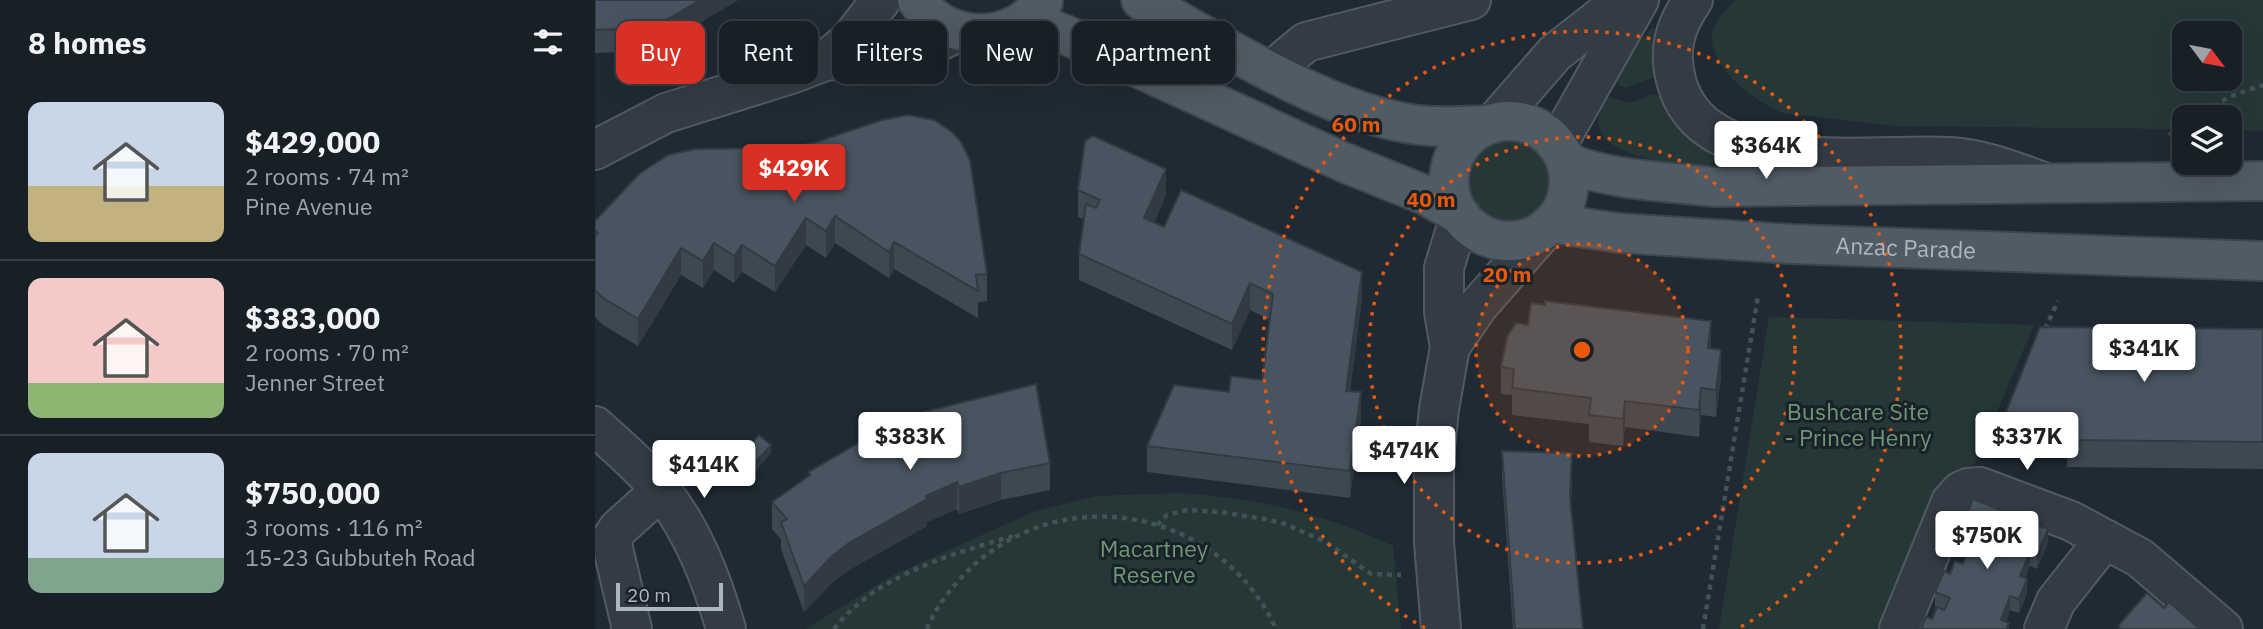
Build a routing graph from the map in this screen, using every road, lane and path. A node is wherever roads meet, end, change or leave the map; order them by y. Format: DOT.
graph roads {
  1 [pos="881,0"];
  2 [pos="917,0"];
  3 [pos="1141,0"];
  4 [pos="1471,0"];
  5 [pos="1623,0"];
  6 [pos="1639,0"];
  7 [pos="1693,0"];
  8 [pos="1035,9"];
  9 [pos="960,31"];
  10 [pos="825,61"];
  11 [pos="1271,71"];
  12 [pos="2263,85"];
  13 [pos="2216,105"];
  14 [pos="1490,124"];
  15 [pos="2172,133"];
  16 [pos="2169,135"];
  17 [pos="595,150"];
  18 [pos="1562,153"];
  19 [pos="2263,181"];
  20 [pos="2045,183"];
  21 [pos="1461,216"];
  22 [pos="1547,226"];
  23 [pos="2263,261"];
  24 [pos="1758,296"];
  25 [pos="2058,301"];
  26 [pos="2041,338"];
  27 [pos="1450,347"];
  28 [pos="2008,412"];
  29 [pos="595,426"];
  30 [pos="1975,487"];
  31 [pos="660,490"];
  32 [pos="1157,525"];
  33 [pos="1030,531"];
  34 [pos="2105,539"];
  35 [pos="1437,575"];
  36 [pos="632,629"];
  37 [pos="726,629"];
  38 [pos="834,629"];
  39 [pos="927,629"];
  40 [pos="1276,629"];
  41 [pos="1441,629"];
  42 [pos="1703,629"];
  43 [pos="1899,629"];
  44 [pos="2044,629"];
  45 [pos="2223,629"];
  1 -- 10 [label="street"];
  2 -- 9 [label="main road"];
  3 -- 11 [label="main road"];
  4 -- 11 [label="street"];
  5 -- 14 [label="street"];
  6 -- 18 [label="street"];
  7 -- 20 [label="street"];
  8 -- 9 [label="main road"];
  8 -- 21 [label="main road"];
  9 -- 10 [label="street"];
  10 -- 17 [label="street"];
  11 -- 14 [label="main road"];
  12 -- 13 [label="path"];
  14 -- 18 [label="main road"];
  14 -- 21 [label="main road"];
  15 -- 16 [label="path"];
  18 -- 20 [label="main road"];
  18 -- 22 [label="main road"];
  19 -- 20 [label="main road"];
  21 -- 22 [label="main road"];
  21 -- 27 [label="street"];
  22 -- 23 [label="main road, Anzac Parade"];
  22 -- 27 [label="street"];
  24 -- 42 [label="path"];
  25 -- 26 [label="path"];
  27 -- 35 [label="street"];
  28 -- 30 [label="path"];
  29 -- 31 [label="street"];
  30 -- 34 [label="street"];
  30 -- 43 [label="street"];
  31 -- 36 [label="street"];
  31 -- 37 [label="street"];
  32 -- 33 [label="path"];
  32 -- 35 [label="path"];
  32 -- 40 [label="path"];
  33 -- 38 [label="path"];
  33 -- 39 [label="path"];
  34 -- 44 [label="street"];
  34 -- 45 [label="street"];
  35 -- 41 [label="street"];
}
